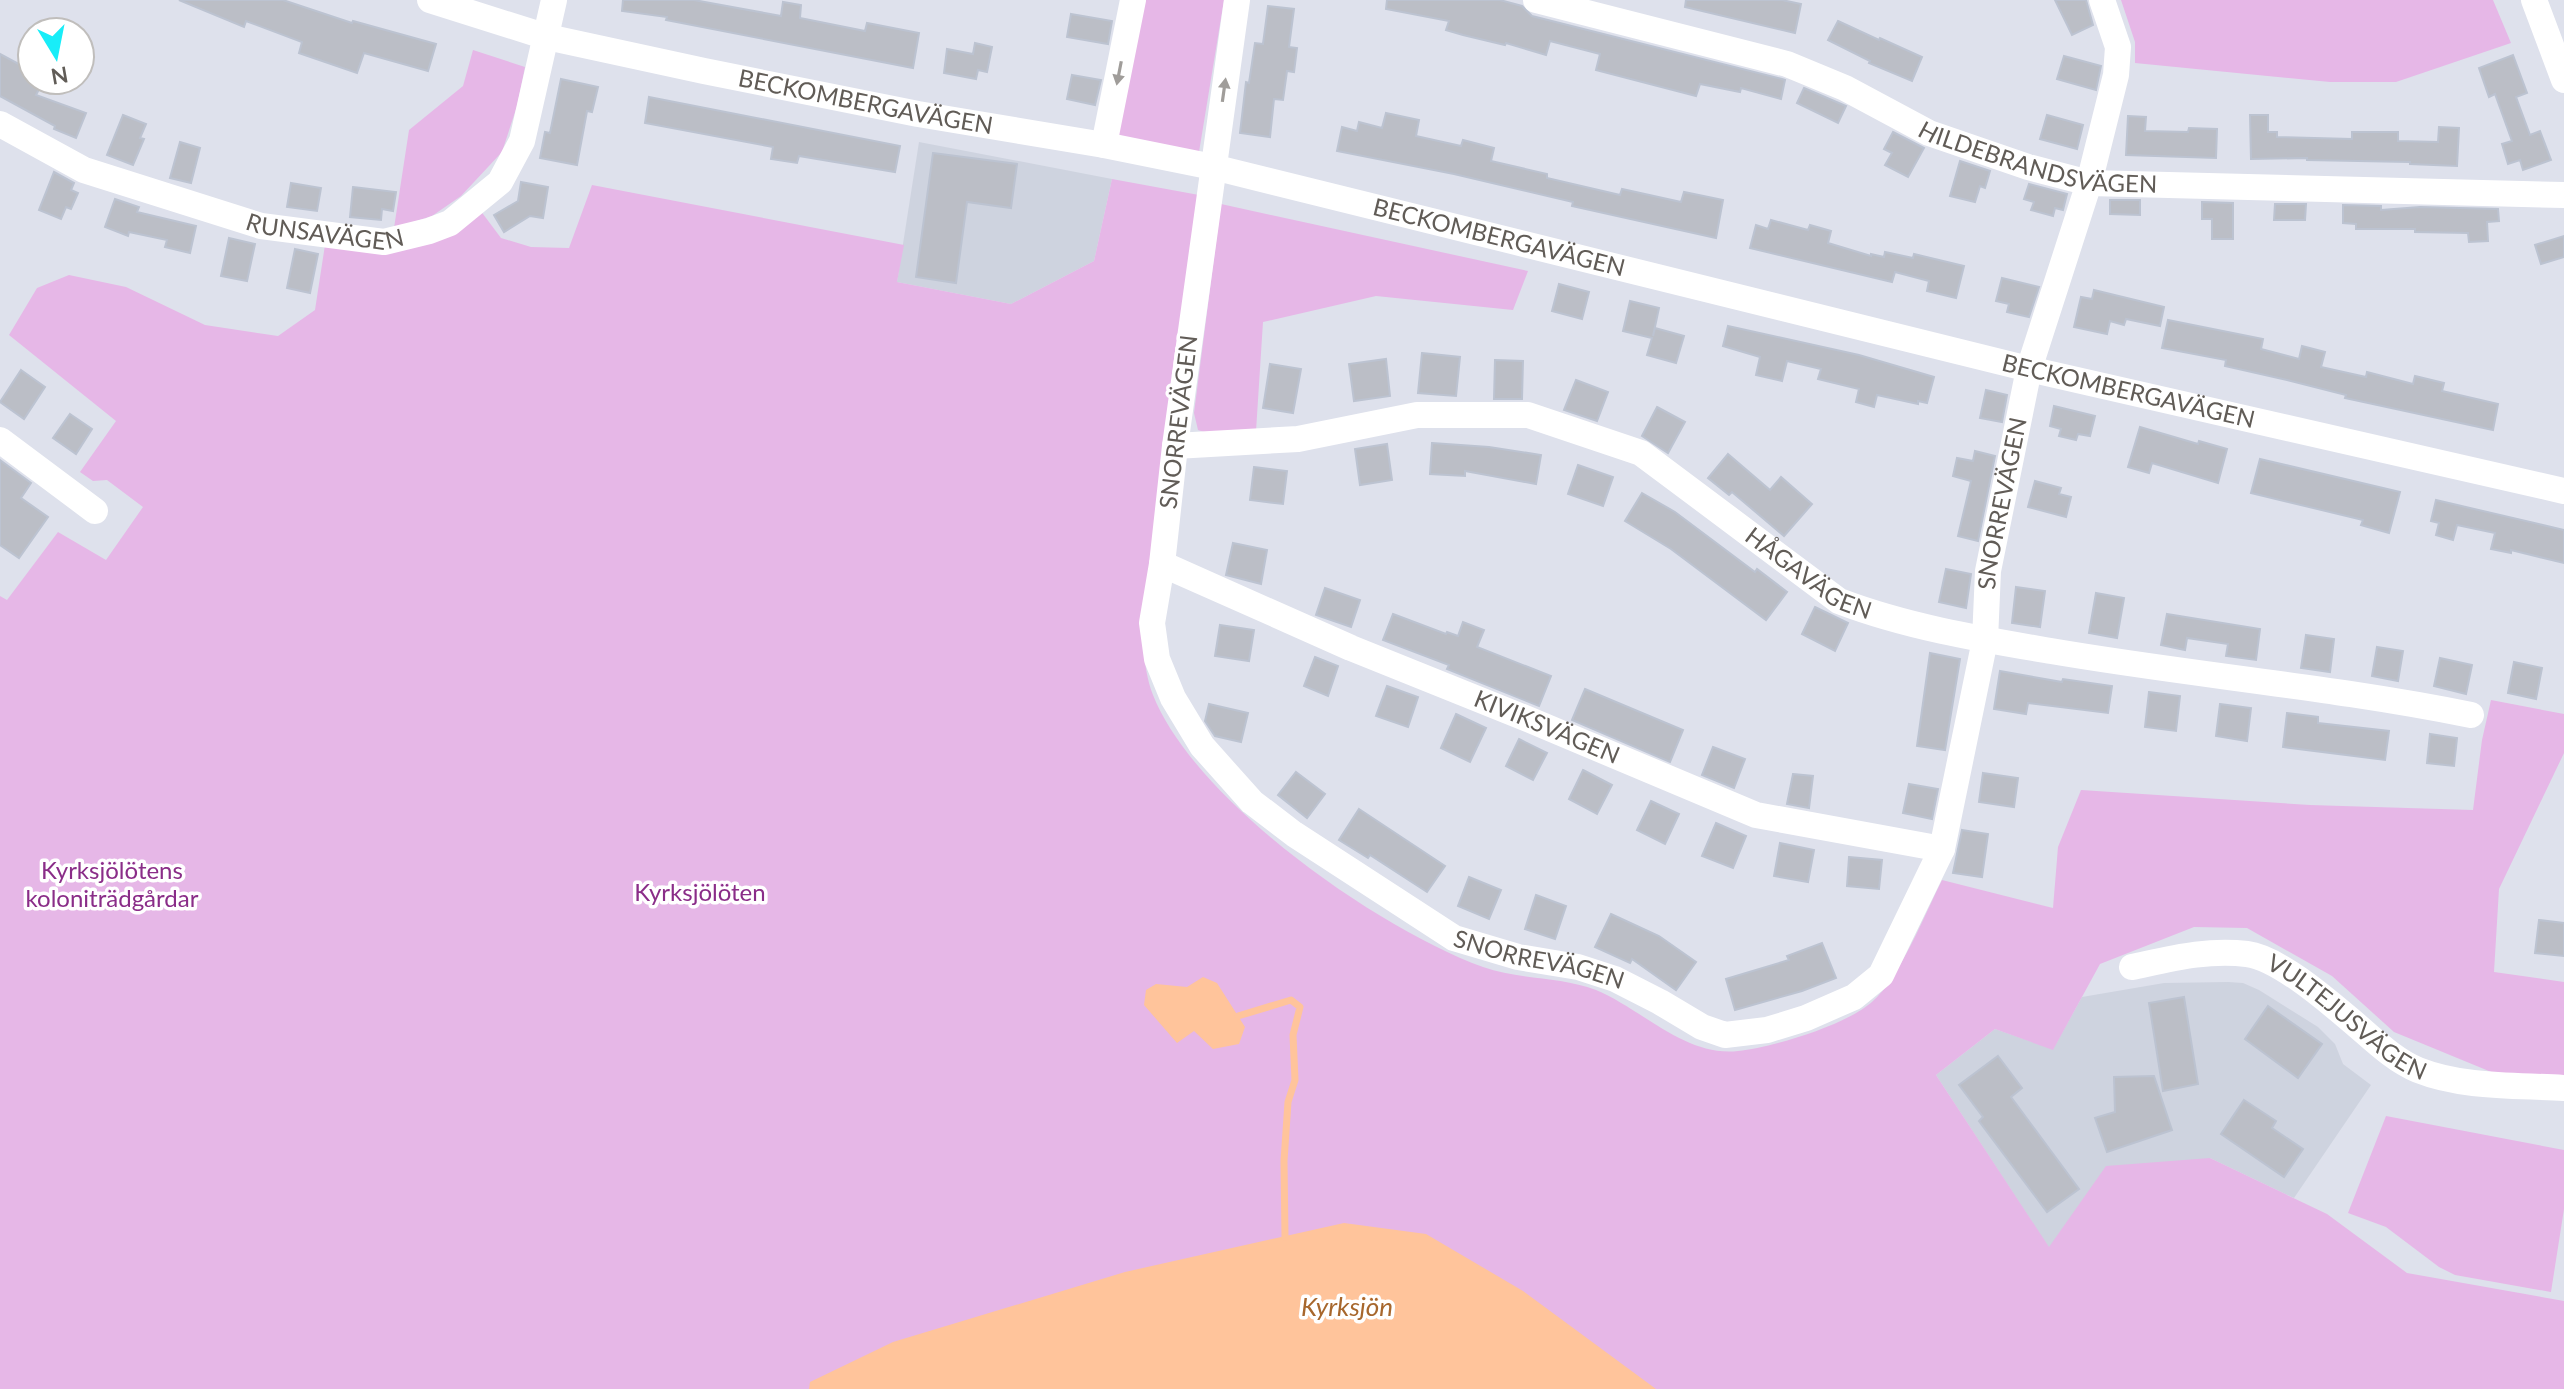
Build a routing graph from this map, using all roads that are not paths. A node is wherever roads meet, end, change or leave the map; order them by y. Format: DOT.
graph roads {
  1 [pos="430,0"];
  2 [pos="554,0"];
  3 [pos="1133,0"];
  4 [pos="1237,0"];
  5 [pos="1536,0"];
  6 [pos="2102,0"];
  7 [pos="2534,0"];
  8 [pos="547,37"];
  9 [pos="2564,80"];
  10 [pos="0,124"];
  11 [pos="1104,145"];
  12 [pos="1213,167"];
  13 [pos="2089,183"];
  14 [pos="2564,195"];
  15 [pos="2029,369"];
  16 [pos="0,440"];
  17 [pos="1175,446"];
  18 [pos="2564,491"];
  19 [pos="95,511"];
  20 [pos="1162,564"];
  21 [pos="1985,640"];
  22 [pos="2471,715"];
  23 [pos="1942,849"];
  24 [pos="2132,967"];
  25 [pos="2564,1088"];
  1 -- 8 [label="street, BECKOMBERGAVÄGEN"];
  2 -- 8 [label="street, RUNSAVÄGEN"];
  3 -- 11 [label="street, one-way"];
  12 -- 4 [label="street, SNORREVÄGEN, one-way"];
  5 -- 13 [label="street, HILDEBRANDSVÄGEN"];
  6 -- 13 [label="street, SNORREVÄGEN"];
  7 -- 9 [label="street"];
  8 -- 10 [label="street, RUNSAVÄGEN"];
  8 -- 11 [label="street, BECKOMBERGAVÄGEN"];
  11 -- 12 [label="street, BECKOMBERGAVÄGEN"];
  12 -- 15 [label="street, BECKOMBERGAVÄGEN"];
  12 -- 17 [label="street, SNORREVÄGEN"];
  13 -- 14 [label="street, HILDEBRANDSVÄGEN"];
  13 -- 15 [label="street, SNORREVÄGEN"];
  15 -- 18 [label="street, BECKOMBERGAVÄGEN"];
  15 -- 21 [label="street, SNORREVÄGEN"];
  16 -- 19 [label="street"];
  17 -- 20 [label="street, SNORREVÄGEN"];
  17 -- 21 [label="street, HÅGAVÄGEN"];
  20 -- 23 [label="street, KIVIKSVÄGEN"];
  20 -- 23 [label="street, SNORREVÄGEN"];
  21 -- 22 [label="street, HÅGAVÄGEN"];
  21 -- 23 [label="street, SNORREVÄGEN"];
  24 -- 25 [label="street, VULTEJUSVÄGEN"];
}
